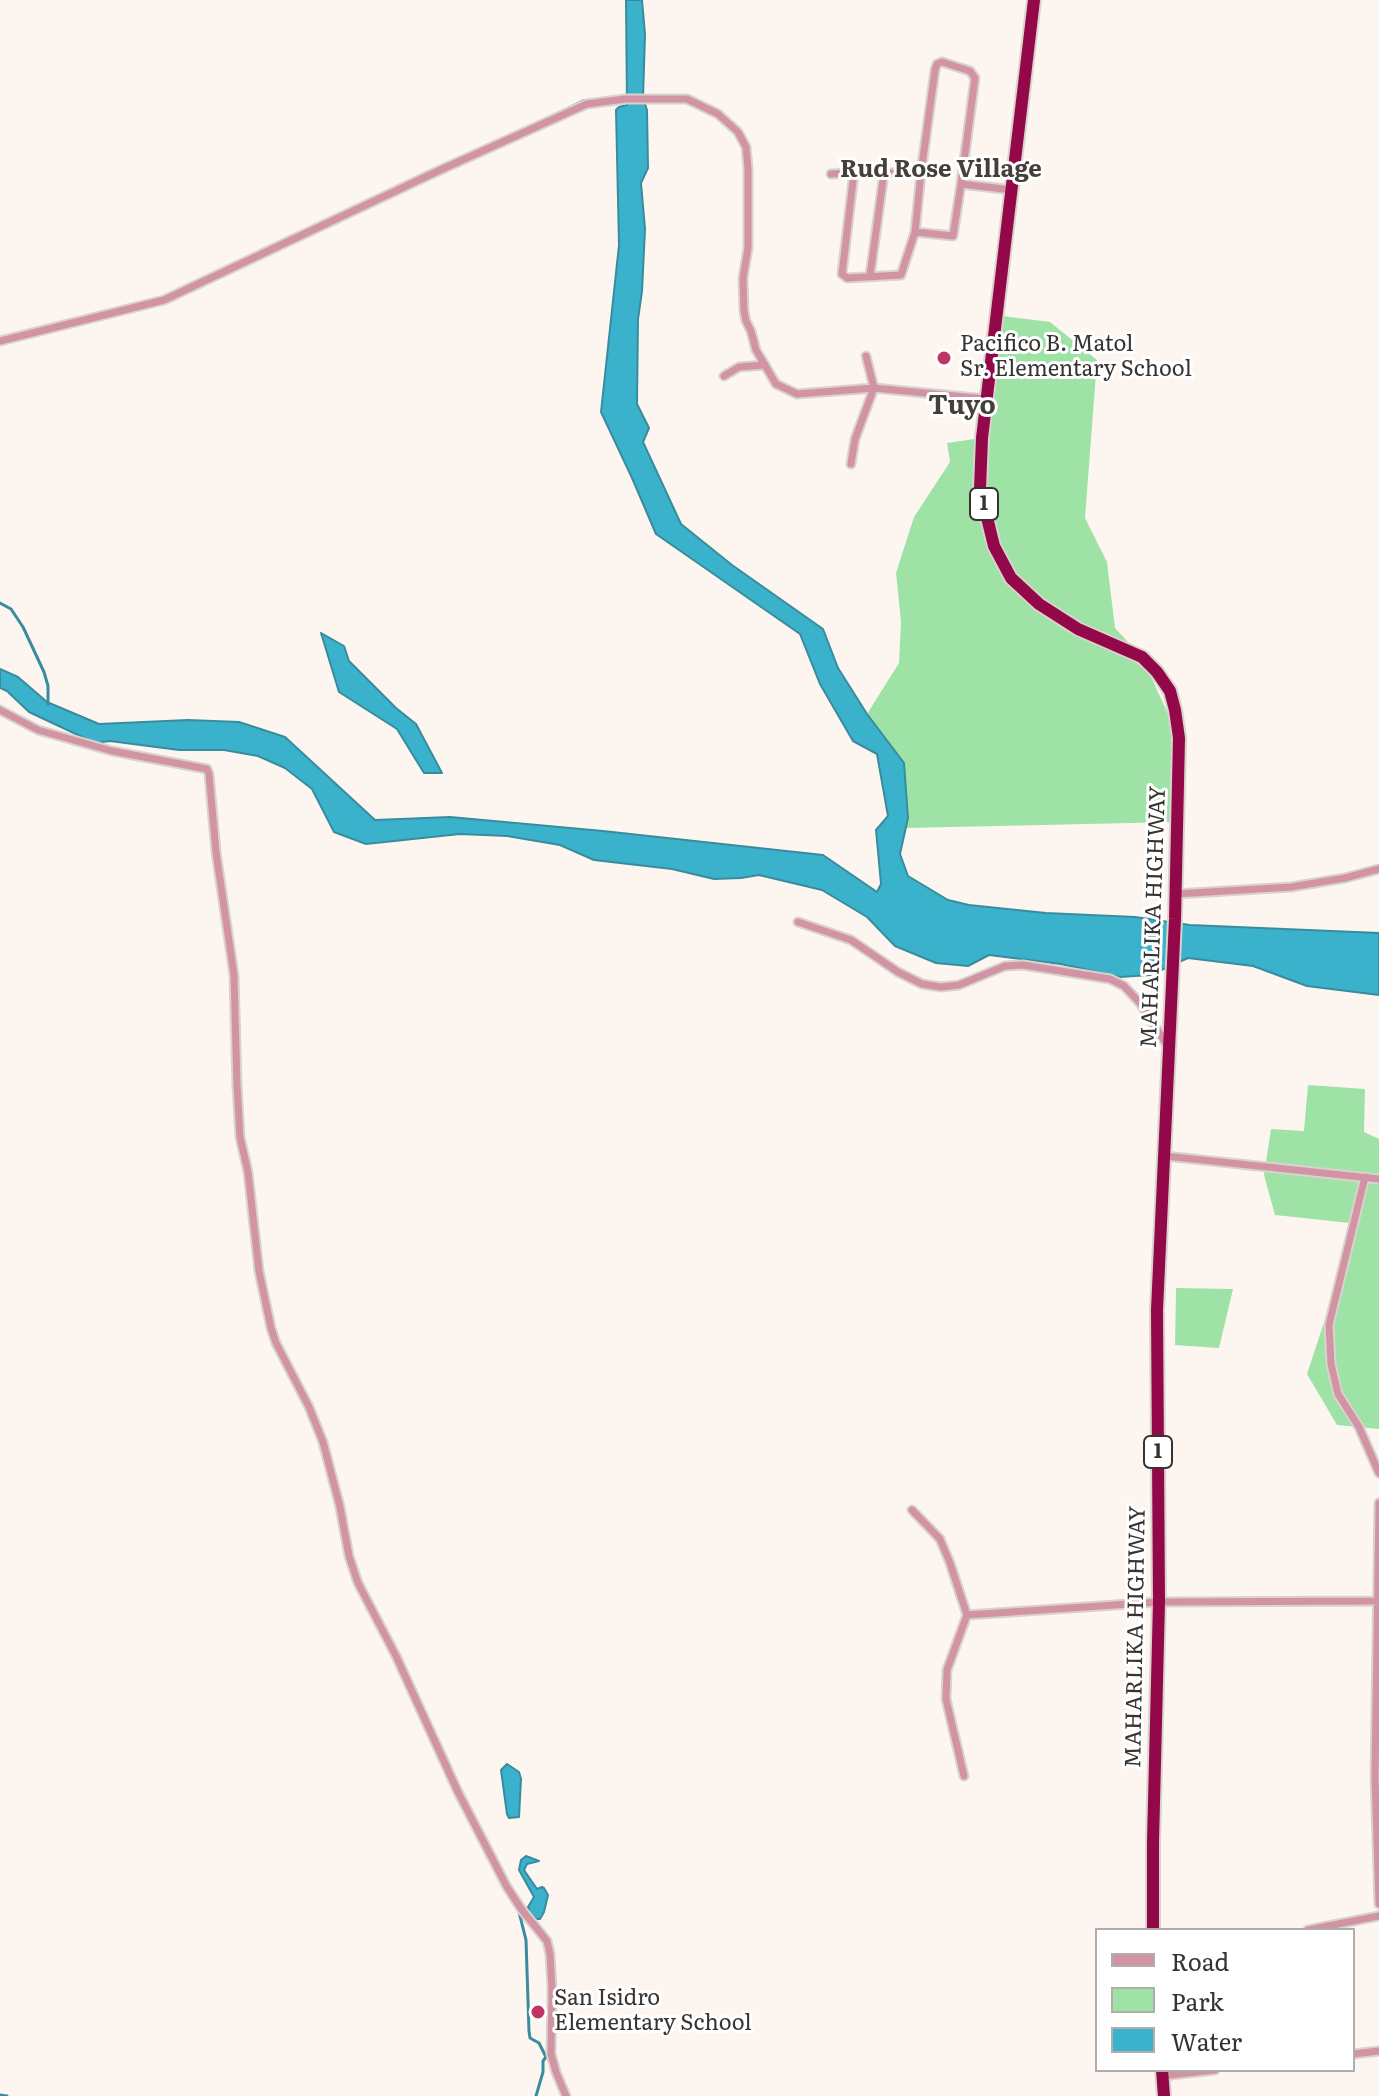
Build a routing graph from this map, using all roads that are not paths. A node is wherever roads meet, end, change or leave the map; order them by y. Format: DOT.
graph roads {
  1 [pos="1034,0"];
  2 [pos="854,173"];
  3 [pos="884,173"];
  4 [pos="921,173"];
  5 [pos="831,174"];
  6 [pos="961,184"];
  7 [pos="1012,190"];
  8 [pos="915,232"];
  9 [pos="870,276"];
  10 [pos="0,341"];
  11 [pos="866,356"];
  12 [pos="765,365"];
  13 [pos="724,376"];
  14 [pos="874,388"];
  15 [pos="986,399"];
  16 [pos="851,464"];
  17 [pos="0,710"];
  18 [pos="1379,869"];
  19 [pos="1176,894"];
  20 [pos="798,922"];
  21 [pos="1170,1049"];
  22 [pos="1165,1156"];
  23 [pos="1365,1177"];
  24 [pos="1379,1179"];
  25 [pos="1379,1473"];
  26 [pos="1379,1503"];
  27 [pos="912,1510"];
  28 [pos="1378,1601"];
  29 [pos="1159,1602"];
  30 [pos="967,1615"];
  31 [pos="964,1776"];
  32 [pos="1379,1904"];
  33 [pos="1379,1916"];
  34 [pos="1153,1928"];
  35 [pos="1318,1928"];
  36 [pos="1379,2051"];
  37 [pos="1355,2054"];
  38 [pos="1162,2073"];
  39 [pos="566,2096"];
  40 [pos="1164,2096"];
  1 -- 7 [label="highway, MAHARLIKA HIGHWAY / 1"];
  2 -- 3 [label="street"];
  2 -- 5 [label="street"];
  2 -- 9 [label="street"];
  3 -- 4 [label="street"];
  3 -- 9 [label="street"];
  4 -- 6 [label="street"];
  4 -- 8 [label="street"];
  6 -- 7 [label="street"];
  6 -- 8 [label="street"];
  7 -- 15 [label="highway, MAHARLIKA HIGHWAY / 1"];
  8 -- 9 [label="street"];
  10 -- 12 [label="street"];
  11 -- 14 [label="street"];
  12 -- 13 [label="street"];
  12 -- 14 [label="street"];
  14 -- 15 [label="street"];
  14 -- 16 [label="street"];
  15 -- 19 [label="highway, MAHARLIKA HIGHWAY / 1"];
  17 -- 39 [label="street"];
  18 -- 19 [label="street"];
  19 -- 21 [label="highway, MAHARLIKA HIGHWAY / 1"];
  20 -- 21 [label="street"];
  21 -- 22 [label="highway, MAHARLIKA HIGHWAY / 1"];
  22 -- 23 [label="street"];
  22 -- 29 [label="highway, MAHARLIKA HIGHWAY / 1"];
  23 -- 24 [label="street"];
  23 -- 25 [label="street"];
  26 -- 28 [label="street"];
  27 -- 30 [label="street"];
  28 -- 29 [label="street"];
  28 -- 32 [label="street"];
  29 -- 30 [label="street"];
  29 -- 34 [label="highway, MAHARLIKA HIGHWAY / 1"];
  30 -- 31 [label="street"];
  33 -- 35 [label="street"];
  36 -- 37 [label="street"];
  38 -- 40 [label="highway"];
}
